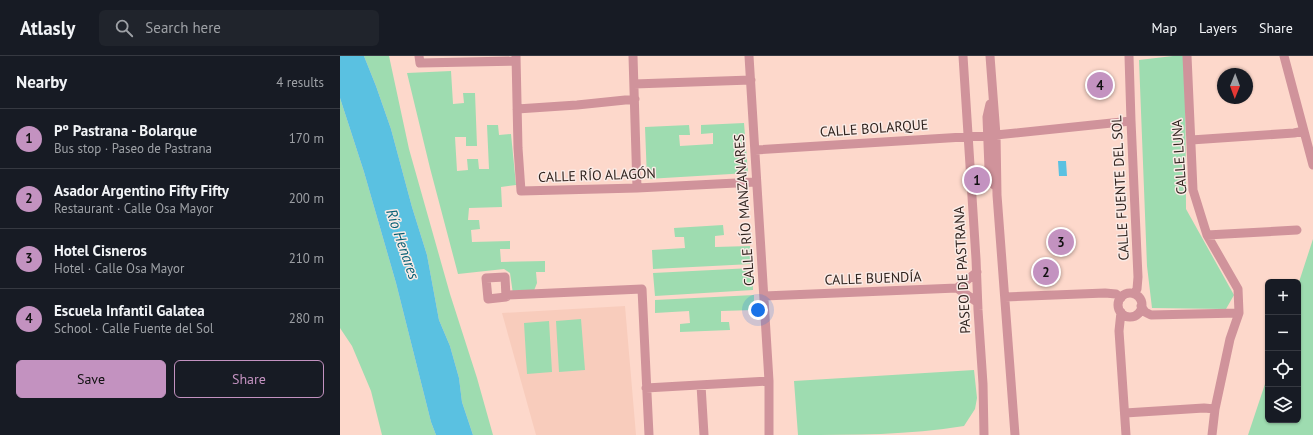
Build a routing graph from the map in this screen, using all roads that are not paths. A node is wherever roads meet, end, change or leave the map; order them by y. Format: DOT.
graph roads {
  1 [pos="419,56"];
  2 [pos="633,56"];
  3 [pos="749,56"];
  4 [pos="963,56"];
  5 [pos="990,56"];
  6 [pos="1129,56"];
  7 [pos="1187,56"];
  8 [pos="1284,56"];
  9 [pos="516,58"];
  10 [pos="433,60"];
  11 [pos="750,80"];
  12 [pos="634,84"];
  13 [pos="635,99"];
  14 [pos="517,109"];
  15 [pos="1130,121"];
  16 [pos="1307,134"];
  17 [pos="992,135"];
  18 [pos="968,136"];
  19 [pos="1191,140"];
  20 [pos="754,150"];
  21 [pos="1313,166"];
  22 [pos="756,182"];
  23 [pos="638,188"];
  24 [pos="1297,230"];
  25 [pos="1207,235"];
  26 [pos="977,272"];
  27 [pos="957,288"];
  28 [pos="1134,294"];
  29 [pos="506,295"];
  30 [pos="764,296"];
  31 [pos="1005,296"];
  32 [pos="1121,298"];
  33 [pos="977,302"];
  34 [pos="1141,306"];
  35 [pos="1121,312"];
  36 [pos="1239,313"];
  37 [pos="769,382"];
  38 [pos="701,385"];
  39 [pos="646,388"];
  40 [pos="1215,410"];
  41 [pos="1125,413"];
  42 [pos="982,434"];
  43 [pos="649,435"];
  44 [pos="704,435"];
  45 [pos="769,435"];
  46 [pos="1015,435"];
  47 [pos="1126,435"];
  48 [pos="1212,435"];
  1 -- 10 [label="street"];
  2 -- 12 [label="street"];
  3 -- 11 [label="street, CALLE RÍO MANZANARES"];
  4 -- 18 [label="street, PASEO DE PASTRANA"];
  5 -- 17 [label="street"];
  6 -- 15 [label="street, CALLE FUENTE DEL SOL"];
  7 -- 19 [label="street, CALLE LUNA"];
  8 -- 16 [label="street"];
  9 -- 10 [label="street"];
  9 -- 14 [label="street"];
  11 -- 12 [label="street"];
  11 -- 20 [label="street, CALLE RÍO MANZANARES"];
  12 -- 13 [label="street"];
  13 -- 14 [label="street"];
  13 -- 23 [label="street"];
  14 -- 23 [label="street, CALLE RÍO ALAGÓN"];
  15 -- 17 [label="street, CALLE BOLARQUE"];
  15 -- 28 [label="street, CALLE FUENTE DEL SOL"];
  16 -- 19 [label="street"];
  16 -- 21 [label="street"];
  17 -- 18 [label="street, CALLE BOLARQUE"];
  17 -- 31 [label="street"];
  18 -- 20 [label="street, CALLE BOLARQUE"];
  18 -- 26 [label="street, PASEO DE PASTRANA"];
  19 -- 25 [label="street, CALLE LUNA"];
  20 -- 22 [label="street, CALLE RÍO MANZANARES"];
  22 -- 23 [label="street, CALLE RÍO ALAGÓN"];
  22 -- 30 [label="street, CALLE RÍO MANZANARES"];
  24 -- 25 [label="street"];
  25 -- 36 [label="street, CALLE LUNA"];
  26 -- 27 [label="street"];
  26 -- 33 [label="street, PASEO DE PASTRANA"];
  27 -- 30 [label="street, CALLE BUENDÍA"];
  27 -- 33 [label="street"];
  28 -- 32 [label="street"];
  28 -- 34 [label="street"];
  29 -- 39 [label="street"];
  30 -- 37 [label="street, CALLE RÍO MANZANARES"];
  31 -- 32 [label="street"];
  31 -- 46 [label="street"];
  32 -- 35 [label="street"];
  33 -- 42 [label="street, PASEO DE PASTRANA"];
  34 -- 35 [label="street"];
  34 -- 36 [label="street"];
  35 -- 41 [label="street"];
  36 -- 40 [label="street, CALLE LUNA"];
  37 -- 38 [label="street"];
  37 -- 45 [label="street, CALLE RÍO MANZANARES"];
  38 -- 39 [label="street"];
  38 -- 44 [label="street"];
  39 -- 43 [label="street"];
  40 -- 41 [label="street"];
  40 -- 48 [label="street, CALLE LUNA"];
  41 -- 47 [label="street"];
}
